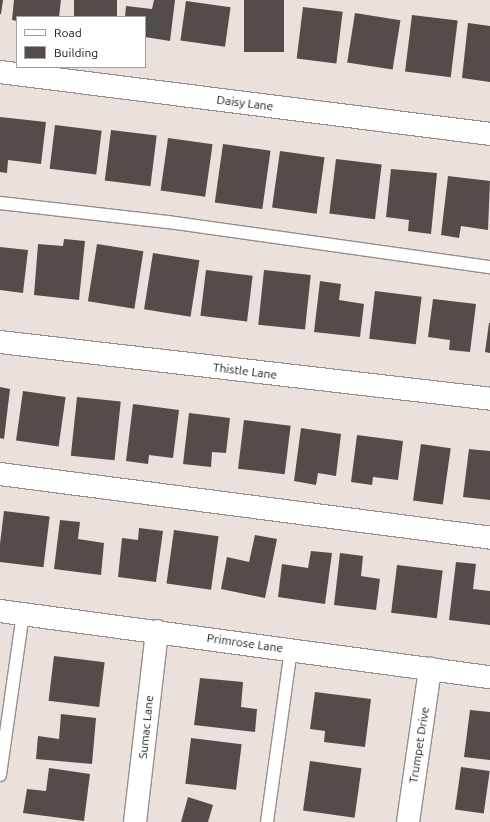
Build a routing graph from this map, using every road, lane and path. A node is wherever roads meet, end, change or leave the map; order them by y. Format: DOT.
graph roads {
  1 [pos="0,72"];
  2 [pos="490,134"];
  3 [pos="0,203"];
  4 [pos="490,267"];
  5 [pos="0,342"];
  6 [pos="490,399"];
  7 [pos="0,474"];
  8 [pos="490,538"];
  9 [pos="0,611"];
  10 [pos="23,614"];
  11 [pos="157,631"];
  12 [pos="291,650"];
  13 [pos="430,669"];
  14 [pos="490,676"];
  15 [pos="0,773"];
  16 [pos="135,822"];
  17 [pos="267,822"];
  18 [pos="408,822"];
  1 -- 2 [label="street, Daisy Lane"];
  3 -- 4 [label="lane"];
  5 -- 6 [label="street, Thistle Lane"];
  7 -- 8 [label="street"];
  9 -- 10 [label="street, Primrose Lane"];
  10 -- 11 [label="street, Primrose Lane"];
  10 -- 15 [label="lane"];
  11 -- 12 [label="street, Primrose Lane"];
  11 -- 16 [label="street, Sumac Lane"];
  12 -- 13 [label="street, Primrose Lane"];
  12 -- 17 [label="lane"];
  13 -- 14 [label="street, Primrose Lane"];
  13 -- 18 [label="street, Trumpet Drive"];
}
